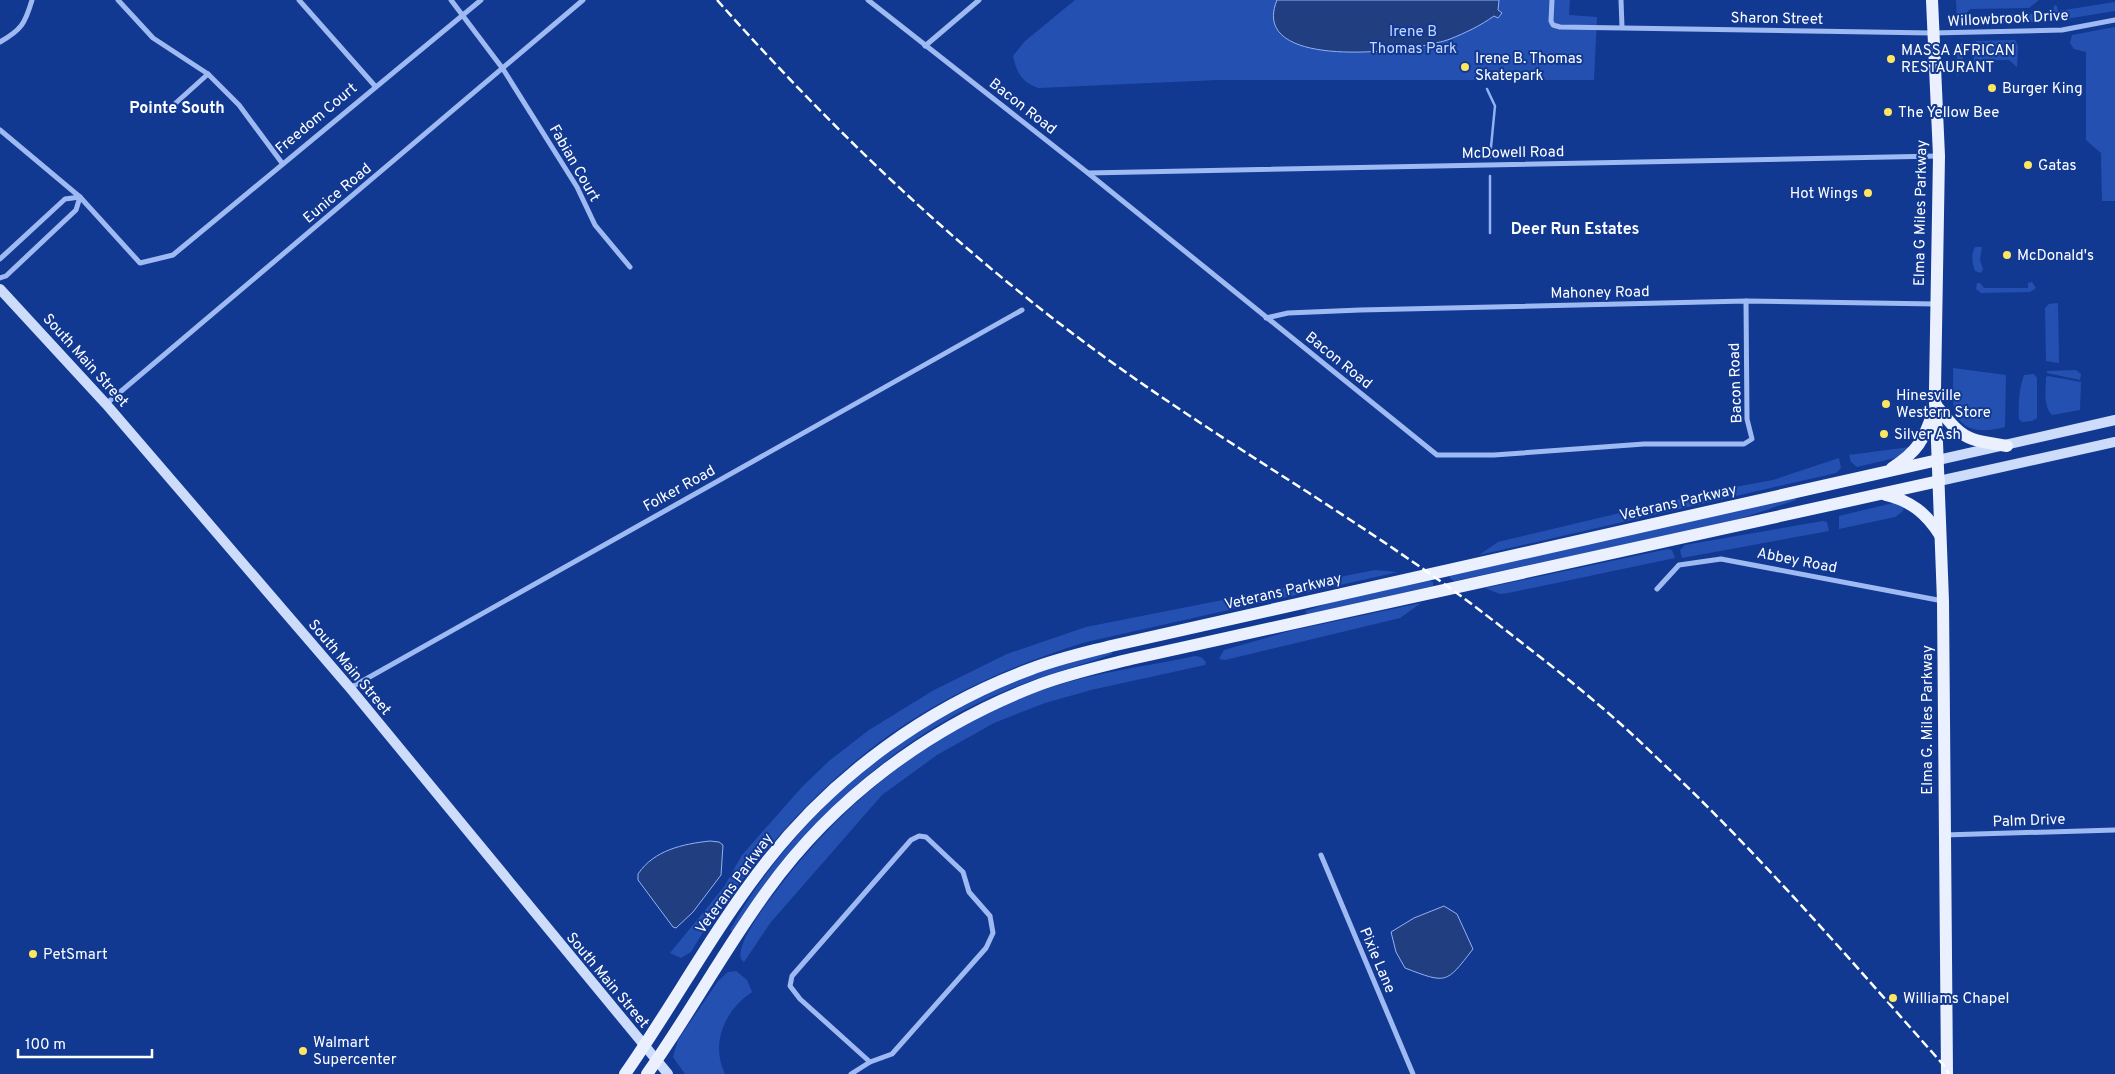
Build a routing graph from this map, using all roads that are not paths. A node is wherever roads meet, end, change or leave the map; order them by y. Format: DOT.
graph roads {
  1 [pos="32,0"];
  2 [pos="118,0"];
  3 [pos="299,0"];
  4 [pos="451,0"];
  5 [pos="481,0"];
  6 [pos="583,0"];
  7 [pos="868,0"];
  8 [pos="979,0"];
  9 [pos="1552,0"];
  10 [pos="1621,0"];
  11 [pos="1932,0"];
  12 [pos="463,16"];
  13 [pos="2115,20"];
  14 [pos="1622,27"];
  15 [pos="1932,34"];
  16 [pos="0,42"];
  17 [pos="925,46"];
  18 [pos="503,68"];
  19 [pos="208,74"];
  20 [pos="375,86"];
  21 [pos="151,112"];
  22 [pos="0,130"];
  23 [pos="1939,156"];
  24 [pos="282,163"];
  25 [pos="1088,173"];
  26 [pos="80,197"];
  27 [pos="0,259"];
  28 [pos="630,267"];
  29 [pos="0,278"];
  30 [pos="0,289"];
  31 [pos="1746,301"];
  32 [pos="1936,304"];
  33 [pos="1022,310"];
  34 [pos="1266,318"];
  35 [pos="1935,367"];
  36 [pos="106,404"];
  37 [pos="1936,404"];
  38 [pos="2115,420"];
  39 [pos="2115,442"];
  40 [pos="2007,446"];
  41 [pos="1938,460"];
  42 [pos="1886,472"];
  43 [pos="1939,481"];
  44 [pos="1883,494"];
  45 [pos="1940,536"];
  46 [pos="1657,589"];
  47 [pos="1942,601"];
  48 [pos="350,688"];
  49 [pos="2115,830"];
  50 [pos="1944,835"];
  51 [pos="1321,855"];
  52 [pos="644,1046"];
  53 [pos="656,1060"];
  54 [pos="870,1062"];
  55 [pos="625,1074"];
  56 [pos="646,1074"];
  57 [pos="668,1074"];
  58 [pos="851,1074"];
  59 [pos="1413,1074"];
  60 [pos="1947,1074"];
  1 -- 16 [label="street"];
  2 -- 19 [label="street"];
  3 -- 20 [label="street"];
  4 -- 12 [label="street, Fabian Court"];
  5 -- 12 [label="street, Freedom Court"];
  6 -- 18 [label="street, Eunice Road"];
  7 -- 17 [label="street, Bacon Road"];
  8 -- 17 [label="street"];
  9 -- 14 [label="street, Sharon Street"];
  10 -- 14 [label="street"];
  11 -- 15 [label="main road, Elma G Miles Parkway"];
  12 -- 18 [label="street, Fabian Court"];
  12 -- 20 [label="street, Freedom Court"];
  13 -- 15 [label="street, Willowbrook Drive"];
  14 -- 15 [label="street, Sharon Street"];
  15 -- 23 [label="main road, Elma G Miles Parkway"];
  17 -- 25 [label="street, Bacon Road"];
  18 -- 28 [label="street, Fabian Court"];
  18 -- 36 [label="street, Eunice Road"];
  19 -- 21 [label="street"];
  19 -- 24 [label="street"];
  20 -- 24 [label="street, Freedom Court"];
  22 -- 26 [label="street"];
  23 -- 25 [label="street, McDowell Road"];
  23 -- 32 [label="main road, Elma G Miles Parkway"];
  24 -- 26 [label="street, Freedom Court"];
  25 -- 34 [label="street, Bacon Road"];
  26 -- 27 [label="street"];
  26 -- 29 [label="street"];
  30 -- 36 [label="street, South Main Street"];
  31 -- 32 [label="street, Mahoney Road"];
  31 -- 34 [label="street, Mahoney Road"];
  31 -- 34 [label="street, Bacon Road"];
  32 -- 35 [label="main road, Elma G Miles Parkway"];
  33 -- 48 [label="street, Folker Road"];
  35 -- 37 [label="main road, Elma G. Miles Parkway"];
  36 -- 48 [label="street, South Main Street"];
  37 -- 40 [label="main road"];
  37 -- 41 [label="main road, Elma G. Miles Parkway"];
  37 -- 42 [label="main road"];
  38 -- 40 [label="street, Veterans Parkway"];
  39 -- 43 [label="street, Veterans Parkway"];
  40 -- 41 [label="street, Veterans Parkway"];
  41 -- 42 [label="main road, Veterans Parkway"];
  41 -- 43 [label="main road, Elma G. Miles Parkway"];
  42 -- 52 [label="main road, Veterans Parkway"];
  43 -- 44 [label="main road, Veterans Parkway"];
  43 -- 45 [label="main road, Elma G. Miles Parkway"];
  44 -- 45 [label="main road"];
  44 -- 53 [label="main road, Veterans Parkway"];
  45 -- 47 [label="main road, Elma G. Miles Parkway"];
  46 -- 47 [label="street, Abbey Road"];
  47 -- 50 [label="main road, Elma G. Miles Parkway"];
  48 -- 52 [label="street, South Main Street"];
  49 -- 50 [label="street, Palm Drive"];
  50 -- 60 [label="main road, Elma G. Miles Parkway"];
  51 -- 59 [label="street, Pixie Lane"];
  52 -- 53 [label="street, South Main Street"];
  52 -- 55 [label="main road, Veterans Parkway"];
  53 -- 56 [label="main road, Veterans Parkway"];
  53 -- 57 [label="street, South Main Street"];
  54 -- 54 [label="street"];
  54 -- 58 [label="street"];
}
